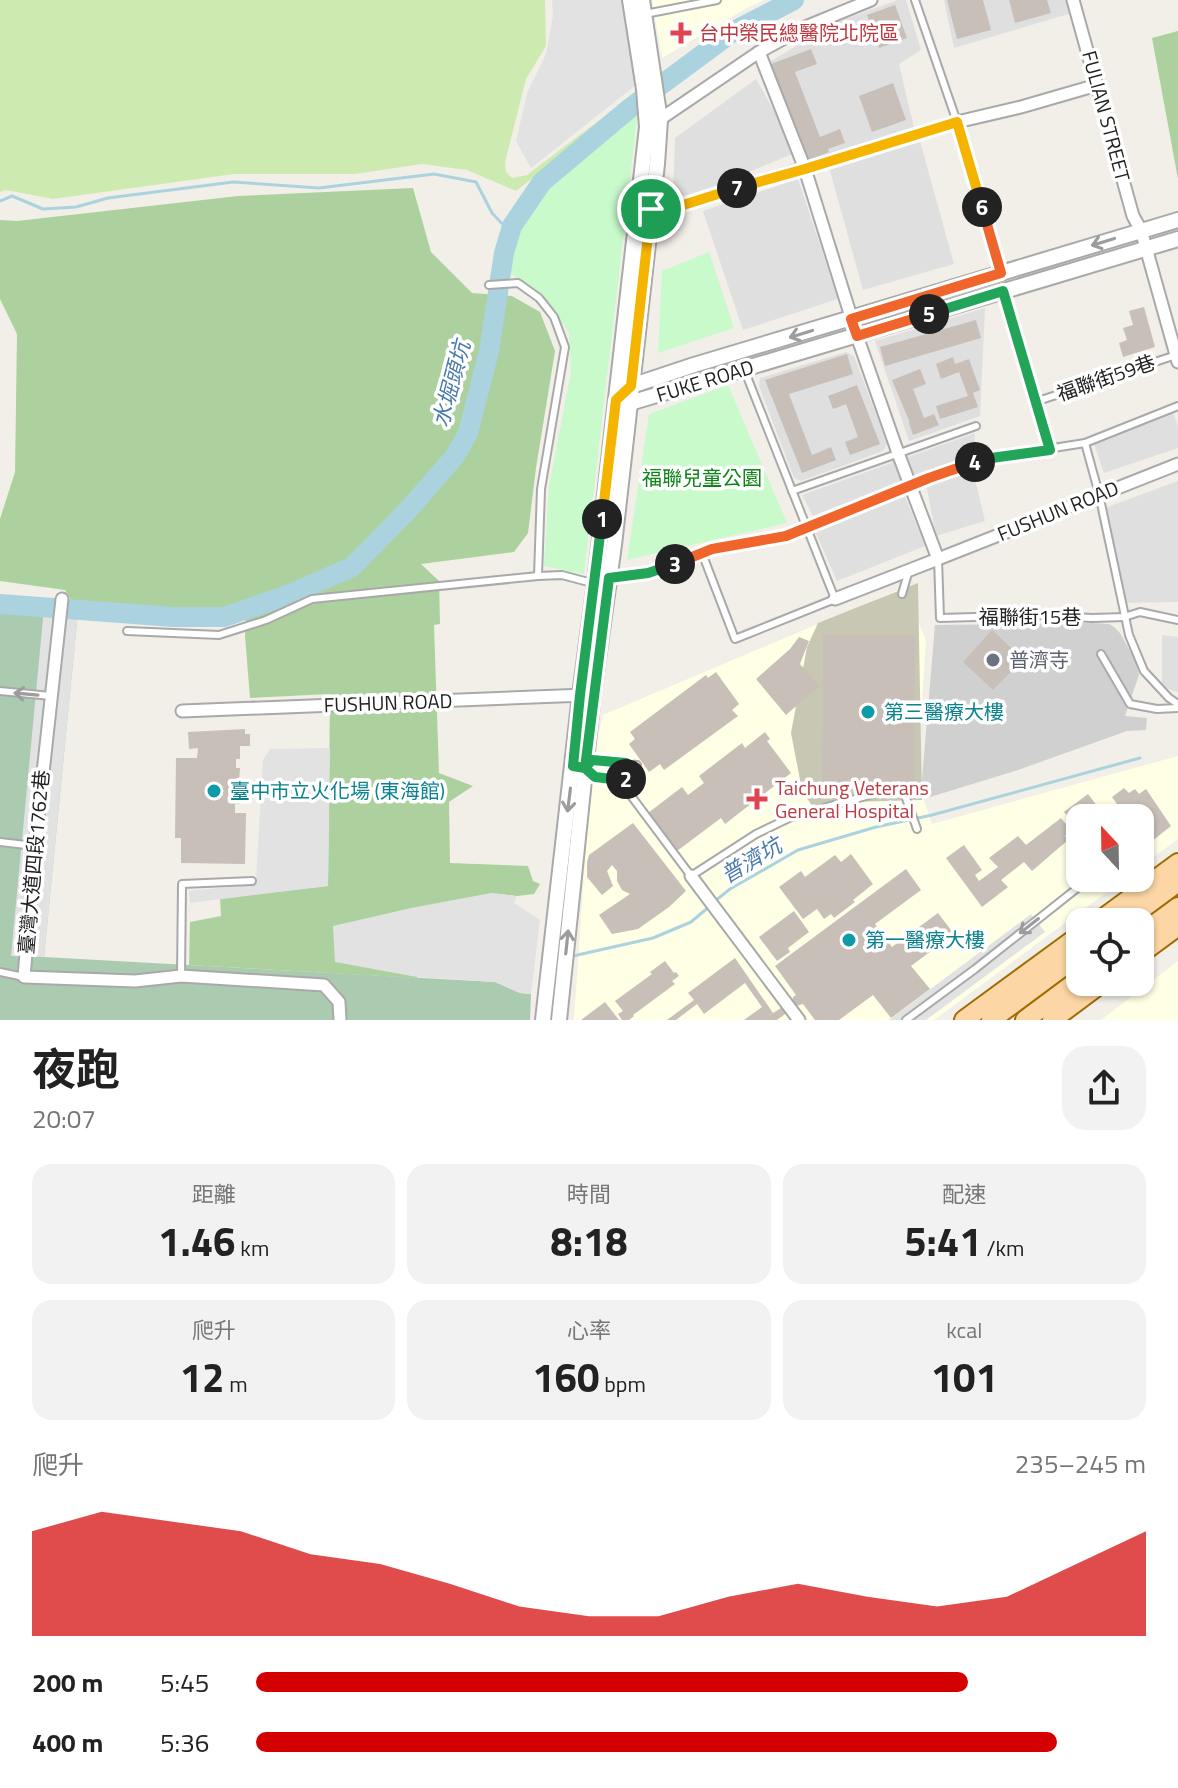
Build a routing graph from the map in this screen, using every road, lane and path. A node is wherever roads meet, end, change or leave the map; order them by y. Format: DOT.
graph roads {
  1 [pos="630,0"];
  2 [pos="717,0"];
  3 [pos="871,0"];
  4 [pos="915,0"];
  5 [pos="1073,0"];
  6 [pos="644,7"];
  7 [pos="759,52"];
  8 [pos="1097,85"];
  9 [pos="652,104"];
  10 [pos="957,122"];
  11 [pos="654,123"];
  12 [pos="805,169"];
  13 [pos="645,208"];
  14 [pos="1178,220"];
  15 [pos="1141,230"];
  16 [pos="1178,239"];
  17 [pos="1145,250"];
  18 [pos="1001,273"];
  19 [pos="489,285"];
  20 [pos="1003,291"];
  21 [pos="851,319"];
  22 [pos="857,336"];
  23 [pos="1177,358"];
  24 [pos="744,369"];
  25 [pos="631,386"];
  26 [pos="623,402"];
  27 [pos="1035,402"];
  28 [pos="1178,406"];
  29 [pos="976,426"];
  30 [pos="1086,445"];
  31 [pos="1050,450"];
  32 [pos="898,453"];
  33 [pos="1178,464"];
  34 [pos="912,486"];
  35 [pos="792,491"];
  36 [pos="1099,494"];
  37 [pos="806,528"];
  38 [pos="702,553"];
  39 [pos="938,559"];
  40 [pos="909,570"];
  41 [pos="538,576"];
  42 [pos="602,581"];
  43 [pos="902,594"];
  44 [pos="62,599"];
  45 [pos="835,599"];
  46 [pos="1124,617"];
  47 [pos="1178,620"];
  48 [pos="127,631"];
  49 [pos="1101,654"];
  50 [pos="0,691"];
  51 [pos="586,695"];
  52 [pos="51,696"];
  53 [pos="1178,706"];
  54 [pos="182,711"];
  55 [pos="626,763"];
  56 [pos="637,765"];
  57 [pos="579,767"];
  58 [pos="626,789"];
  59 [pos="917,829"];
  60 [pos="0,842"];
  61 [pos="35,846"];
  62 [pos="1178,863"];
  63 [pos="691,876"];
  64 [pos="1155,880"];
  65 [pos="252,881"];
  66 [pos="1178,882"];
  67 [pos="1072,892"];
  68 [pos="1178,907"];
  69 [pos="1117,908"];
  70 [pos="1143,908"];
  71 [pos="1154,925"];
  72 [pos="1178,926"];
  73 [pos="1154,944"];
  74 [pos="1066,945"];
  75 [pos="1066,964"];
  76 [pos="0,972"];
  77 [pos="182,972"];
  78 [pos="24,977"];
  79 [pos="1066,989"];
  80 [pos="1084,996"];
  81 [pos="340,1020"];
  82 [pos="543,1020"];
  83 [pos="559,1020"];
  84 [pos="799,1020"];
  85 [pos="906,1020"];
  86 [pos="964,1020"];
  87 [pos="991,1020"];
  88 [pos="1025,1020"];
  89 [pos="1052,1020"];
  1 -- 9 [label="street"];
  2 -- 6 [label="lane"];
  3 -- 7 [label="street"];
  4 -- 10 [label="lane"];
  5 -- 8 [label="street, FULIAN STREET"];
  6 -- 9 [label="street"];
  7 -- 11 [label="street"];
  7 -- 12 [label="street"];
  8 -- 10 [label="street"];
  8 -- 15 [label="street, FULIAN STREET"];
  9 -- 11 [label="street"];
  10 -- 12 [label="street"];
  10 -- 18 [label="lane"];
  11 -- 13 [label="street"];
  12 -- 13 [label="street"];
  12 -- 21 [label="street"];
  13 -- 25 [label="street"];
  13 -- 26 [label="street"];
  14 -- 15 [label="street, FUKE ROAD"];
  15 -- 17 [label="street"];
  15 -- 18 [label="street, FUKE ROAD, one-way"];
  16 -- 17 [label="street, FUKE ROAD"];
  17 -- 20 [label="street, FUKE ROAD"];
  17 -- 23 [label="street"];
  18 -- 21 [label="street, FUKE ROAD"];
  19 -- 41 [label="lane"];
  20 -- 22 [label="street, FUKE ROAD"];
  20 -- 27 [label="lane"];
  21 -- 22 [label="street"];
  21 -- 25 [label="street, FUKE ROAD, one-way"];
  22 -- 24 [label="street, FUKE ROAD"];
  22 -- 32 [label="street"];
  23 -- 27 [label="lane, 福聯街59巷"];
  24 -- 26 [label="street, FUKE ROAD"];
  24 -- 35 [label="lane"];
  25 -- 26 [label="street, FUKE ROAD"];
  26 -- 42 [label="street"];
  27 -- 31 [label="lane"];
  28 -- 30 [label="lane"];
  29 -- 32 [label="lane"];
  30 -- 31 [label="lane"];
  30 -- 36 [label="lane"];
  31 -- 34 [label="lane"];
  32 -- 34 [label="street"];
  32 -- 35 [label="lane"];
  33 -- 36 [label="street, FUSHUN ROAD"];
  34 -- 37 [label="lane"];
  34 -- 39 [label="street"];
  35 -- 37 [label="lane"];
  36 -- 39 [label="street, FUSHUN ROAD"];
  36 -- 46 [label="lane"];
  37 -- 38 [label="lane"];
  37 -- 45 [label="lane"];
  38 -- 42 [label="lane"];
  38 -- 45 [label="lane"];
  39 -- 40 [label="street, FUSHUN ROAD"];
  39 -- 46 [label="lane, 福聯街15巷"];
  40 -- 43 [label="lane"];
  40 -- 45 [label="street, FUSHUN ROAD"];
  41 -- 42 [label="lane"];
  41 -- 48 [label="lane"];
  42 -- 51 [label="street"];
  44 -- 52 [label="street, 臺灣大道四段1762巷"];
  46 -- 47 [label="lane, 福聯街15巷"];
  46 -- 53 [label="lane"];
  49 -- 53 [label="lane"];
  52 -- 50 [label="lane, one-way"];
  51 -- 54 [label="street, FUSHUN ROAD"];
  51 -- 57 [label="street"];
  52 -- 61 [label="street, 臺灣大道四段1762巷"];
  55 -- 56 [label="lane"];
  55 -- 57 [label="lane"];
  55 -- 58 [label="lane"];
  57 -- 58 [label="lane"];
  57 -- 82 [label="street, one-way"];
  83 -- 57 [label="street, one-way"];
  58 -- 63 [label="lane"];
  59 -- 63 [label="lane"];
  60 -- 61 [label="lane"];
  61 -- 78 [label="street, 臺灣大道四段1762巷"];
  62 -- 64 [label="main road"];
  63 -- 84 [label="street"];
  64 -- 69 [label="main road"];
  65 -- 77 [label="lane"];
  66 -- 70 [label="main road"];
  67 -- 85 [label="lane, one-way"];
  68 -- 71 [label="main road"];
  72 -- 73 [label="main road"];
  74 -- 86 [label="main road"];
  75 -- 87 [label="main road"];
  76 -- 78 [label="lane"];
  77 -- 78 [label="street, 臺灣大道四段1762巷"];
  77 -- 81 [label="street, 臺灣大道四段1762巷"];
  79 -- 88 [label="main road"];
  80 -- 89 [label="main road"];
}
